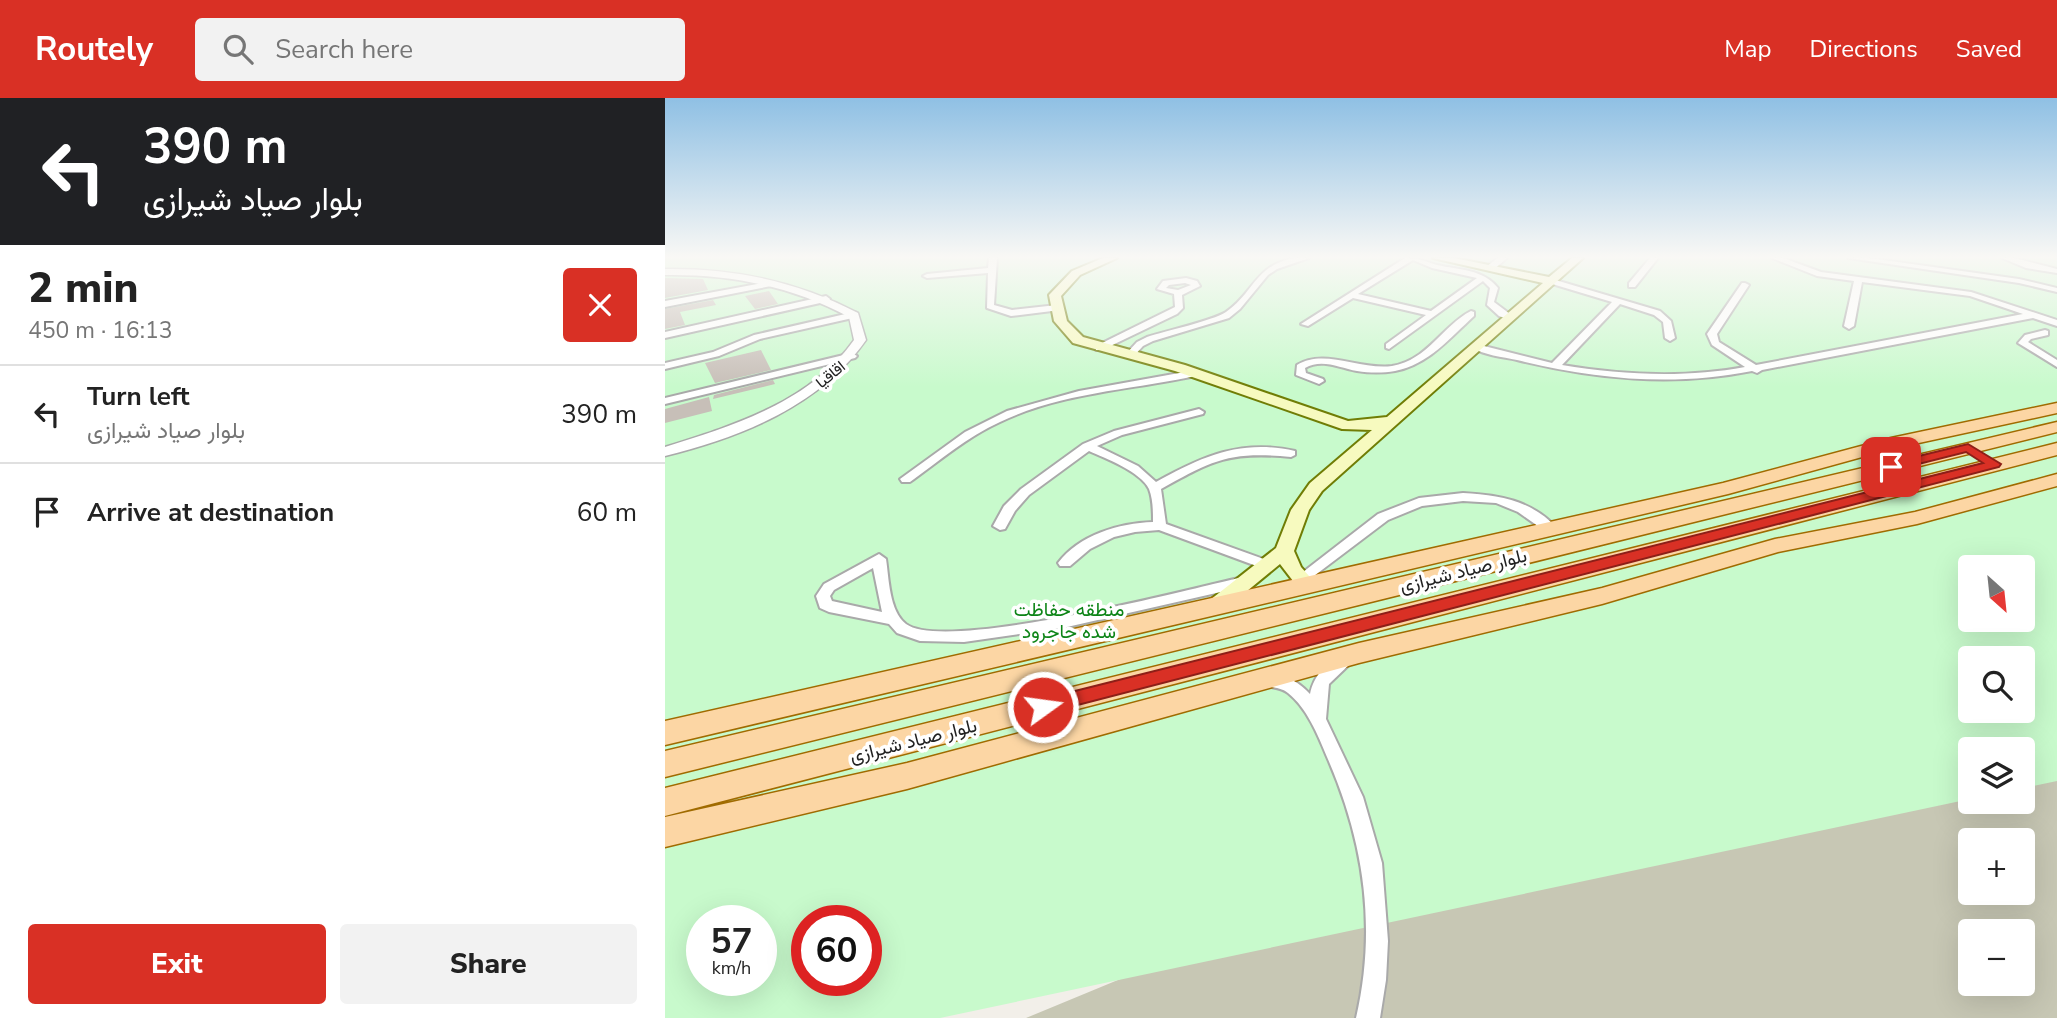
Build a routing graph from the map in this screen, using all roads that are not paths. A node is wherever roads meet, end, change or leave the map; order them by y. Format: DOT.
graph roads {
  1 [pos="817,301"];
  2 [pos="829,301"];
  3 [pos="988,301"];
  4 [pos="1056,301"];
  5 [pos="1179,301"];
  6 [pos="1242,301"];
  7 [pos="1342,301"];
  8 [pos="1377,301"];
  9 [pos="1450,301"];
  10 [pos="1486,301"];
  11 [pos="1491,301"];
  12 [pos="1528,301"];
  13 [pos="1618,301"];
  14 [pos="1622,301"];
  15 [pos="1734,301"];
  16 [pos="1854,301"];
  17 [pos="1989,301"];
  18 [pos="1057,309"];
  19 [pos="1433,314"];
  20 [pos="1471,314"];
  21 [pos="854,315"];
  22 [pos="2034,315"];
  23 [pos="1508,317"];
  24 [pos="2057,323"];
  25 [pos="1305,324"];
  26 [pos="1849,326"];
  27 [pos="2045,333"];
  28 [pos="665,335"];
  29 [pos="1670,338"];
  30 [pos="1389,346"];
  31 [pos="1476,347"];
  32 [pos="1099,348"];
  33 [pos="852,356"];
  34 [pos="1129,356"];
  35 [pos="2057,364"];
  36 [pos="665,366"];
  37 [pos="1554,367"];
  38 [pos="1757,370"];
  39 [pos="1196,373"];
  40 [pos="1319,381"];
  41 [pos="665,401"];
  42 [pos="2057,408"];
  43 [pos="1199,412"];
  44 [pos="1394,419"];
  45 [pos="1347,426"];
  46 [pos="2057,427"];
  47 [pos="1952,428"];
  48 [pos="1087,446"];
  49 [pos="1968,448"];
  50 [pos="2057,449"];
  51 [pos="1358,450"];
  52 [pos="665,452"];
  53 [pos="1291,453"];
  54 [pos="1994,464"];
  55 [pos="906,479"];
  56 [pos="2057,480"];
  57 [pos="1154,488"];
  58 [pos="1000,526"];
  59 [pos="1161,526"];
  60 [pos="1570,530"];
  61 [pos="1284,551"];
  62 [pos="1065,563"];
  63 [pos="1267,565"];
  64 [pos="1581,569"];
  65 [pos="1248,580"];
  66 [pos="1304,582"];
  67 [pos="1652,582"];
  68 [pos="1217,605"];
  69 [pos="1541,611"];
  70 [pos="893,619"];
  71 [pos="1359,653"];
  72 [pos="1258,681"];
  73 [pos="1318,718"];
  74 [pos="819,727"];
  75 [pos="665,733"];
  76 [pos="665,742"];
  77 [pos="665,764"];
  78 [pos="710,791"];
  79 [pos="665,802"];
  80 [pos="697,825"];
  81 [pos="665,832"];
  82 [pos="1368,1018"];
  1 -- 28 [label="street"];
  2 -- 21 [label="street"];
  3 -- 18 [label="street"];
  4 -- 18 [label="main road"];
  5 -- 32 [label="street"];
  6 -- 34 [label="street"];
  7 -- 25 [label="street"];
  8 -- 19 [label="street"];
  9 -- 19 [label="street"];
  10 -- 20 [label="street"];
  11 -- 23 [label="street"];
  12 -- 23 [label="main road"];
  13 -- 37 [label="street"];
  14 -- 29 [label="street"];
  15 -- 38 [label="street"];
  16 -- 26 [label="street"];
  17 -- 22 [label="street"];
  18 -- 32 [label="main road"];
  19 -- 30 [label="street"];
  20 -- 23 [label="street"];
  20 -- 40 [label="street"];
  21 -- 33 [label="street, اقاقیا"];
  21 -- 36 [label="street"];
  22 -- 24 [label="street"];
  22 -- 38 [label="street"];
  23 -- 31 [label="main road"];
  27 -- 35 [label="street"];
  31 -- 37 [label="street"];
  31 -- 44 [label="main road"];
  32 -- 34 [label="main road"];
  33 -- 41 [label="street"];
  33 -- 52 [label="street, اقاقیا"];
  34 -- 39 [label="main road"];
  37 -- 38 [label="street"];
  39 -- 45 [label="main road"];
  39 -- 55 [label="street"];
  42 -- 47 [label="main road"];
  43 -- 48 [label="street"];
  44 -- 45 [label="main road"];
  44 -- 51 [label="main road"];
  45 -- 51 [label="main road"];
  46 -- 49 [label="main road, بلوار صیاد شیرازی"];
  47 -- 49 [label="main road"];
  47 -- 60 [label="main road"];
  48 -- 57 [label="street"];
  48 -- 58 [label="street"];
  49 -- 54 [label="main road"];
  49 -- 60 [label="main road, بلوار صیاد شیرازی"];
  50 -- 54 [label="main road, بلوار صیاد شیرازی"];
  51 -- 61 [label="main road"];
  53 -- 57 [label="street"];
  54 -- 64 [label="main road, بلوار صیاد شیرازی"];
  56 -- 67 [label="main road"];
  57 -- 59 [label="street"];
  59 -- 62 [label="street"];
  59 -- 63 [label="street"];
  60 -- 66 [label="main road"];
  60 -- 66 [label="street"];
  60 -- 74 [label="main road, بلوار صیاد شیرازی"];
  61 -- 63 [label="main road"];
  61 -- 66 [label="main road"];
  63 -- 65 [label="main road"];
  64 -- 67 [label="main road"];
  64 -- 69 [label="main road"];
  64 -- 78 [label="main road, بلوار صیاد شیرازی"];
  65 -- 68 [label="main road"];
  65 -- 70 [label="street"];
  66 -- 68 [label="main road"];
  67 -- 69 [label="main road"];
  68 -- 75 [label="main road"];
  69 -- 71 [label="main road"];
  70 -- 70 [label="street"];
  71 -- 72 [label="main road"];
  71 -- 73 [label="street"];
  72 -- 73 [label="street"];
  72 -- 80 [label="main road"];
  73 -- 82 [label="street"];
  74 -- 76 [label="main road"];
  74 -- 77 [label="main road, بلوار صیاد شیرازی"];
  78 -- 79 [label="main road, بلوار صیاد شیرازی"];
  78 -- 80 [label="main road"];
  80 -- 81 [label="main road"];
}
